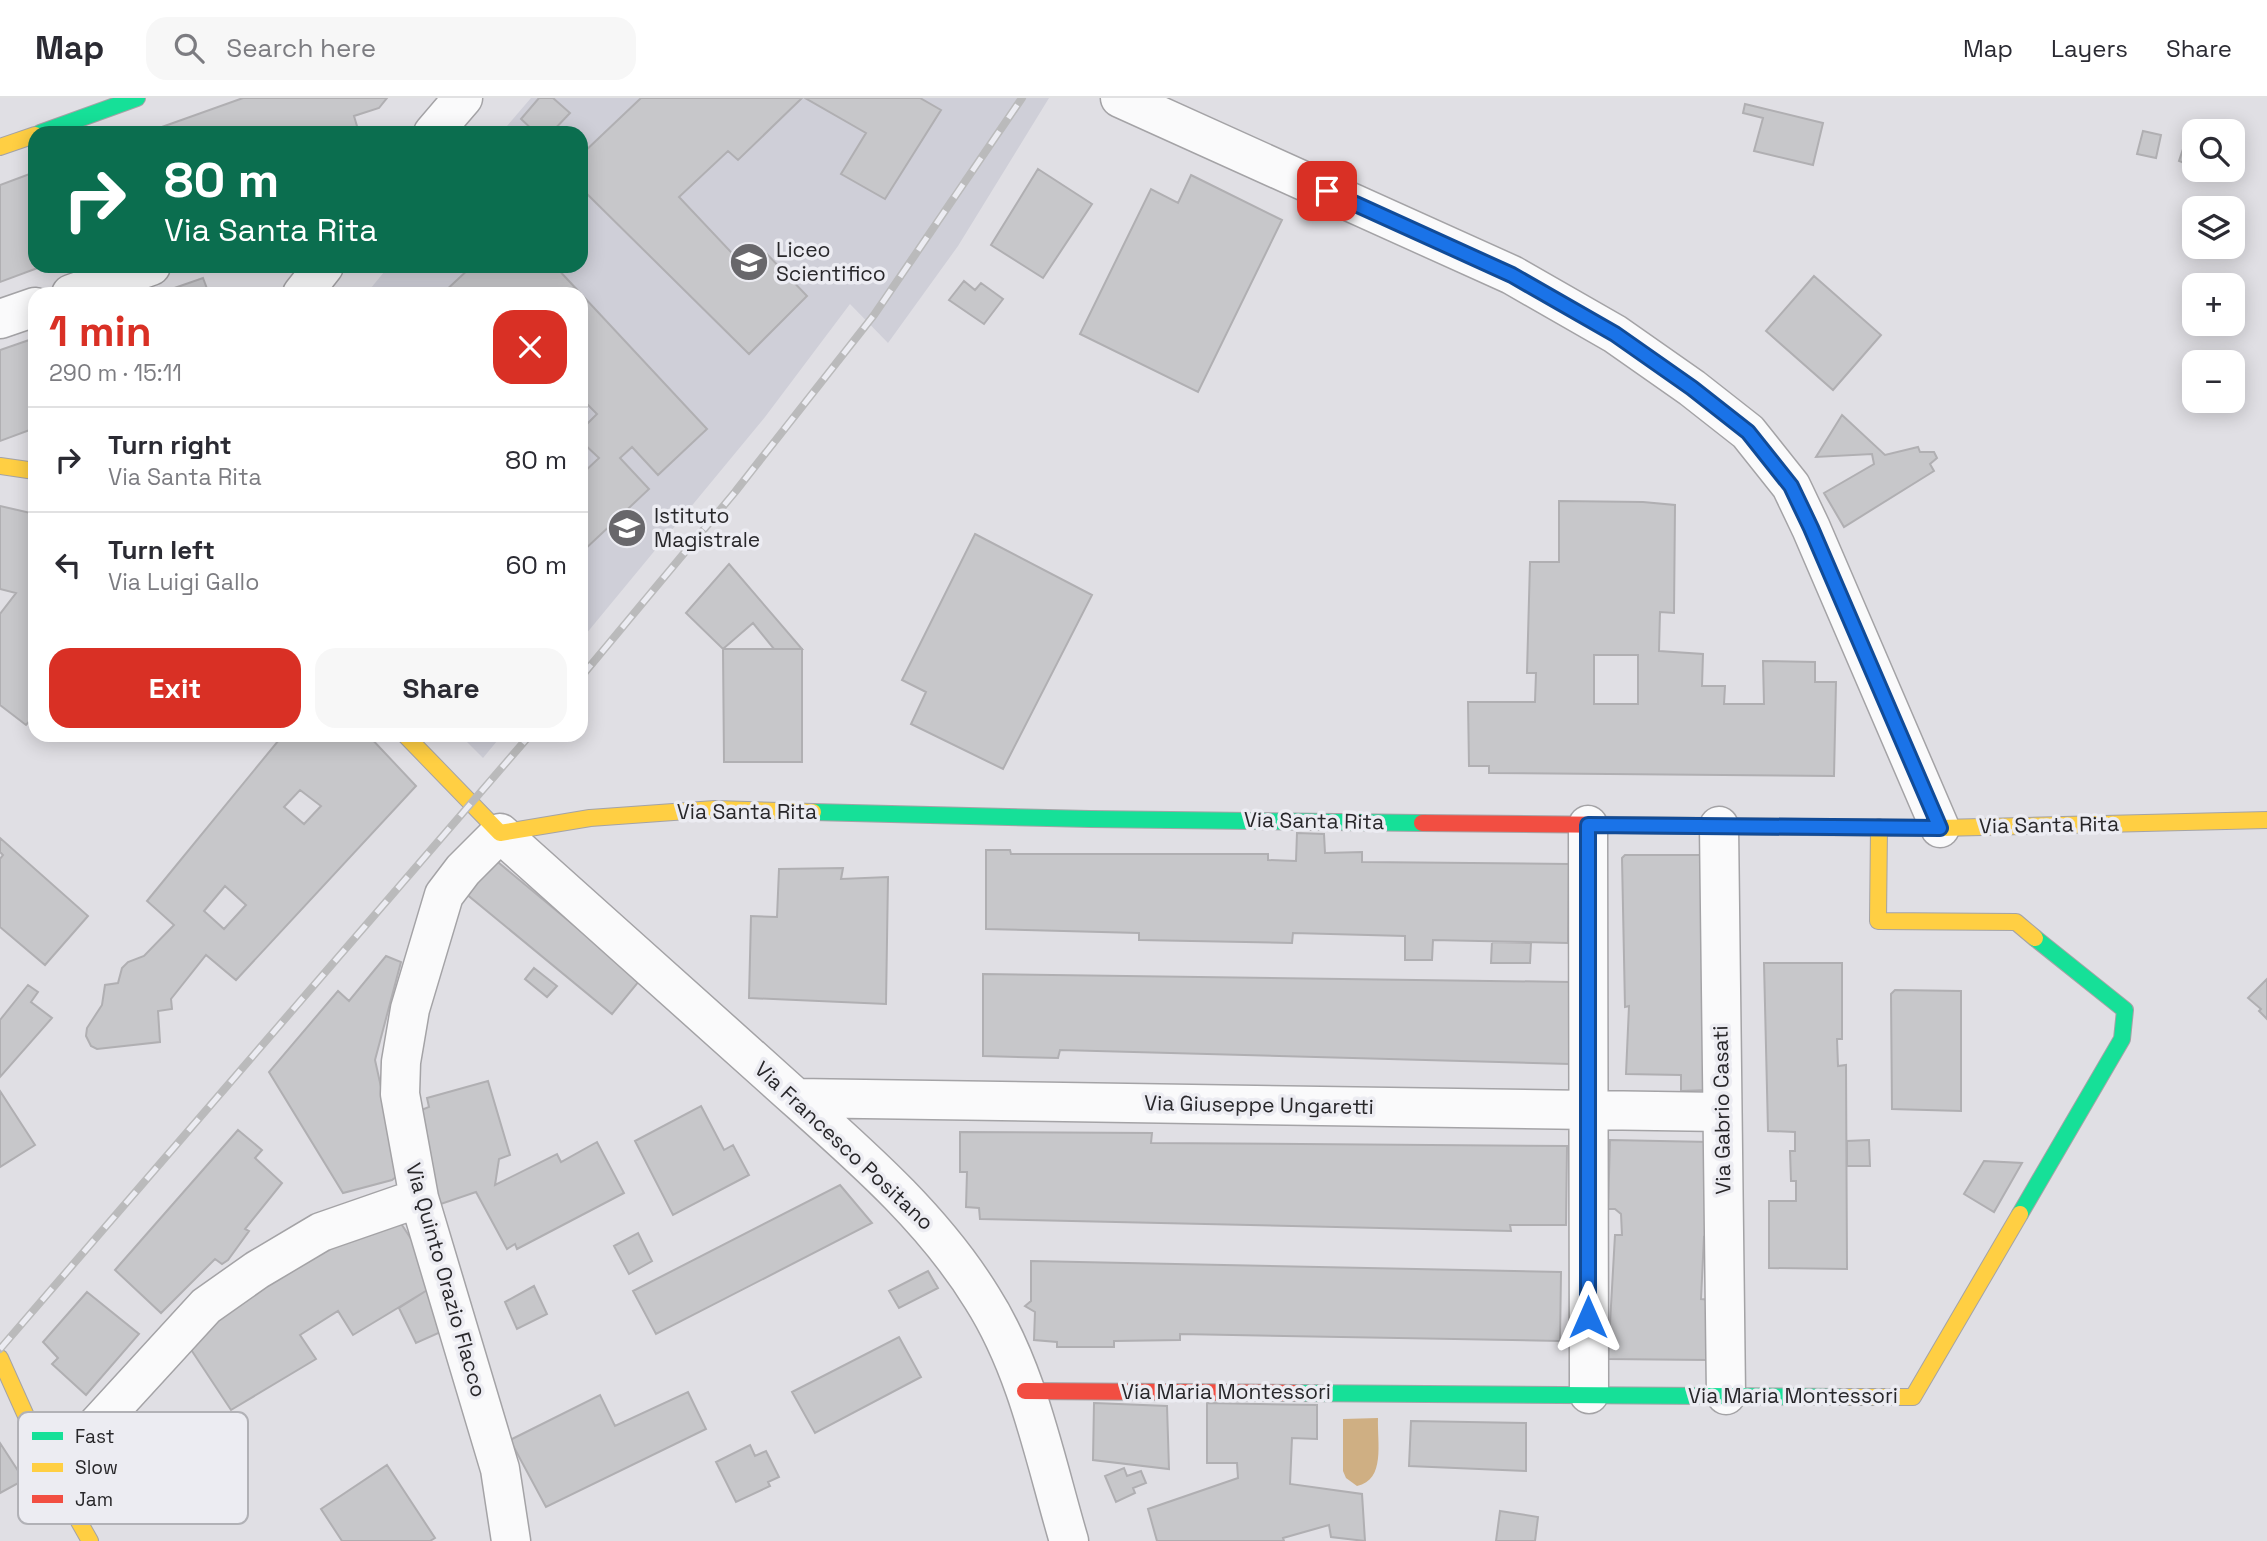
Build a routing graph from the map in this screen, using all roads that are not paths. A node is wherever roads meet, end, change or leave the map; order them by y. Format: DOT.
graph roads {
  1 [pos="137,98"];
  2 [pos="463,98"];
  3 [pos="1120,98"];
  4 [pos="59,126"];
  5 [pos="439,126"];
  6 [pos="28,137"];
  7 [pos="0,147"];
  8 [pos="132,273"];
  9 [pos="318,273"];
  10 [pos="91,287"];
  11 [pos="308,287"];
  12 [pos="28,309"];
  13 [pos="0,319"];
  14 [pos="0,466"];
  15 [pos="28,470"];
  16 [pos="412,742"];
  17 [pos="2267,820"];
  18 [pos="1588,825"];
  19 [pos="1719,826"];
  20 [pos="1879,827"];
  21 [pos="1940,828"];
  22 [pos="500,833"];
  23 [pos="796,1098"];
  24 [pos="1587,1110"];
  25 [pos="1722,1112"];
  26 [pos="419,1198"];
  27 [pos="0,1358"];
  28 [pos="1025,1391"];
  29 [pos="1589,1394"];
  30 [pos="1726,1395"];
  31 [pos="24,1412"];
  32 [pos="109,1412"];
  33 [pos="80,1524"];
  34 [pos="90,1541"];
  35 [pos="511,1541"];
  36 [pos="1069,1541"];
  1 -- 4 [label="street"];
  2 -- 5 [label="street"];
  3 -- 21 [label="street"];
  6 -- 7 [label="street"];
  8 -- 10 [label="street"];
  9 -- 11 [label="street"];
  12 -- 13 [label="street"];
  14 -- 15 [label="street"];
  16 -- 22 [label="street"];
  17 -- 21 [label="street, Via Santa Rita"];
  18 -- 19 [label="street, Via Santa Rita"];
  18 -- 22 [label="street, Via Santa Rita"];
  18 -- 24 [label="street"];
  19 -- 20 [label="street, Via Santa Rita"];
  19 -- 25 [label="street, Via Gabrio Casati"];
  20 -- 21 [label="street, Via Santa Rita"];
  20 -- 30 [label="street, Via Maria Montessori"];
  22 -- 23 [label="street, Via Francesco Positano"];
  22 -- 26 [label="street, Via Quinto Orazio Flacco"];
  23 -- 24 [label="street, Via Giuseppe Ungaretti"];
  23 -- 28 [label="street, Via Francesco Positano"];
  24 -- 25 [label="street, Via Giuseppe Ungaretti"];
  24 -- 29 [label="street"];
  25 -- 30 [label="street, Via Gabrio Casati"];
  26 -- 32 [label="street"];
  26 -- 35 [label="street, Via Quinto Orazio Flacco"];
  27 -- 31 [label="street"];
  28 -- 29 [label="street, Via Maria Montessori"];
  28 -- 36 [label="street, Via Francesco Positano"];
  29 -- 30 [label="street, Via Maria Montessori"];
  33 -- 34 [label="street"];
}
